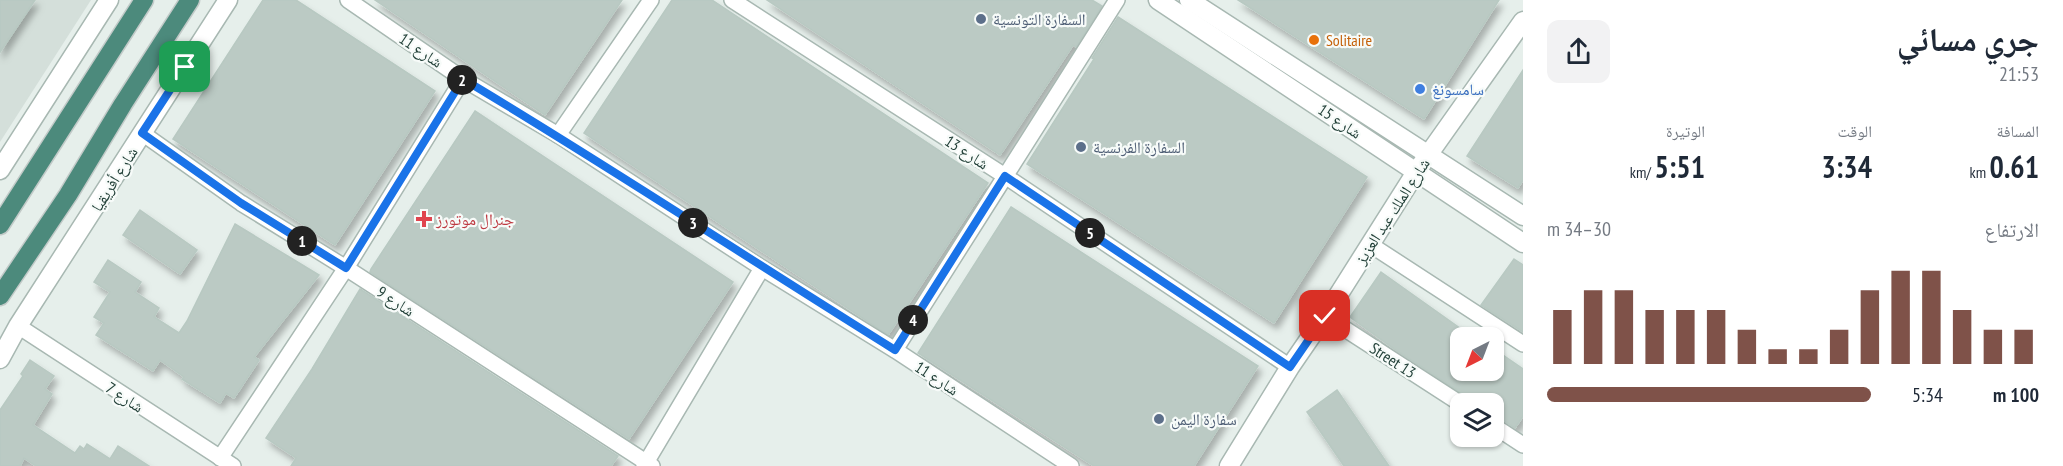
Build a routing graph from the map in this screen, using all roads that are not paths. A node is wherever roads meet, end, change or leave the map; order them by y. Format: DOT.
graph roads {
  1 [pos="109,0"];
  2 [pos="144,0"];
  3 [pos="190,0"];
  4 [pos="228,0"];
  5 [pos="348,0"];
  6 [pos="651,0"];
  7 [pos="732,0"];
  8 [pos="1117,0"];
  9 [pos="1158,0"];
  10 [pos="1189,0"];
  11 [pos="1523,21"];
  12 [pos="463,79"];
  13 [pos="142,133"];
  14 [pos="558,135"];
  15 [pos="1429,154"];
  16 [pos="0,170"];
  17 [pos="1416,172"];
  18 [pos="1005,176"];
  19 [pos="1523,216"];
  20 [pos="0,225"];
  21 [pos="1523,243"];
  22 [pos="1371,245"];
  23 [pos="346,268"];
  24 [pos="762,268"];
  25 [pos="0,296"];
  26 [pos="1325,316"];
  27 [pos="18,326"];
  28 [pos="1523,345"];
  29 [pos="895,350"];
  30 [pos="0,359"];
  31 [pos="1290,367"];
  32 [pos="1450,398"];
  33 [pos="1504,433"];
  34 [pos="1523,445"];
  35 [pos="227,462"];
  36 [pos="647,465"];
  37 [pos="1071,466"];
  38 [pos="1229,466"];
  1 -- 16 [label="street"];
  2 -- 20 [label="highway"];
  3 -- 25 [label="highway, شارع أفريقيا"];
  4 -- 13 [label="street, شارع أفريقيا"];
  5 -- 12 [label="street, شارع 11"];
  6 -- 14 [label="street"];
  7 -- 18 [label="street, شارع 13"];
  8 -- 18 [label="street"];
  9 -- 17 [label="street, شارع 15"];
  10 -- 15 [label="street, شارع 15"];
  11 -- 15 [label="street, شارع الملك عبد العزيز"];
  12 -- 14 [label="street, شارع 11"];
  12 -- 23 [label="street"];
  13 -- 23 [label="street, شارع 9"];
  13 -- 27 [label="street, شارع أفريقيا"];
  14 -- 24 [label="street, شارع 11"];
  15 -- 17 [label="street, شارع الملك عبد العزيز"];
  15 -- 19 [label="street, شارع 15"];
  17 -- 21 [label="street, شارع 15"];
  17 -- 22 [label="street, شارع الملك عبد العزيز"];
  18 -- 29 [label="street"];
  18 -- 31 [label="street, شارع 13"];
  22 -- 26 [label="street, شارع الملك عبد العزيز"];
  22 -- 28 [label="street"];
  23 -- 35 [label="street"];
  23 -- 36 [label="street, شارع 9"];
  24 -- 29 [label="street, شارع 11"];
  24 -- 36 [label="street"];
  26 -- 31 [label="street, شارع الملك عبد العزيز"];
  26 -- 32 [label="street, Street 13"];
  27 -- 30 [label="street, شارع أفريقيا"];
  27 -- 35 [label="street, شارع 7"];
  29 -- 37 [label="street, شارع 11"];
  31 -- 38 [label="street, شارع الملك عبد العزيز"];
  33 -- 34 [label="street"];
}
